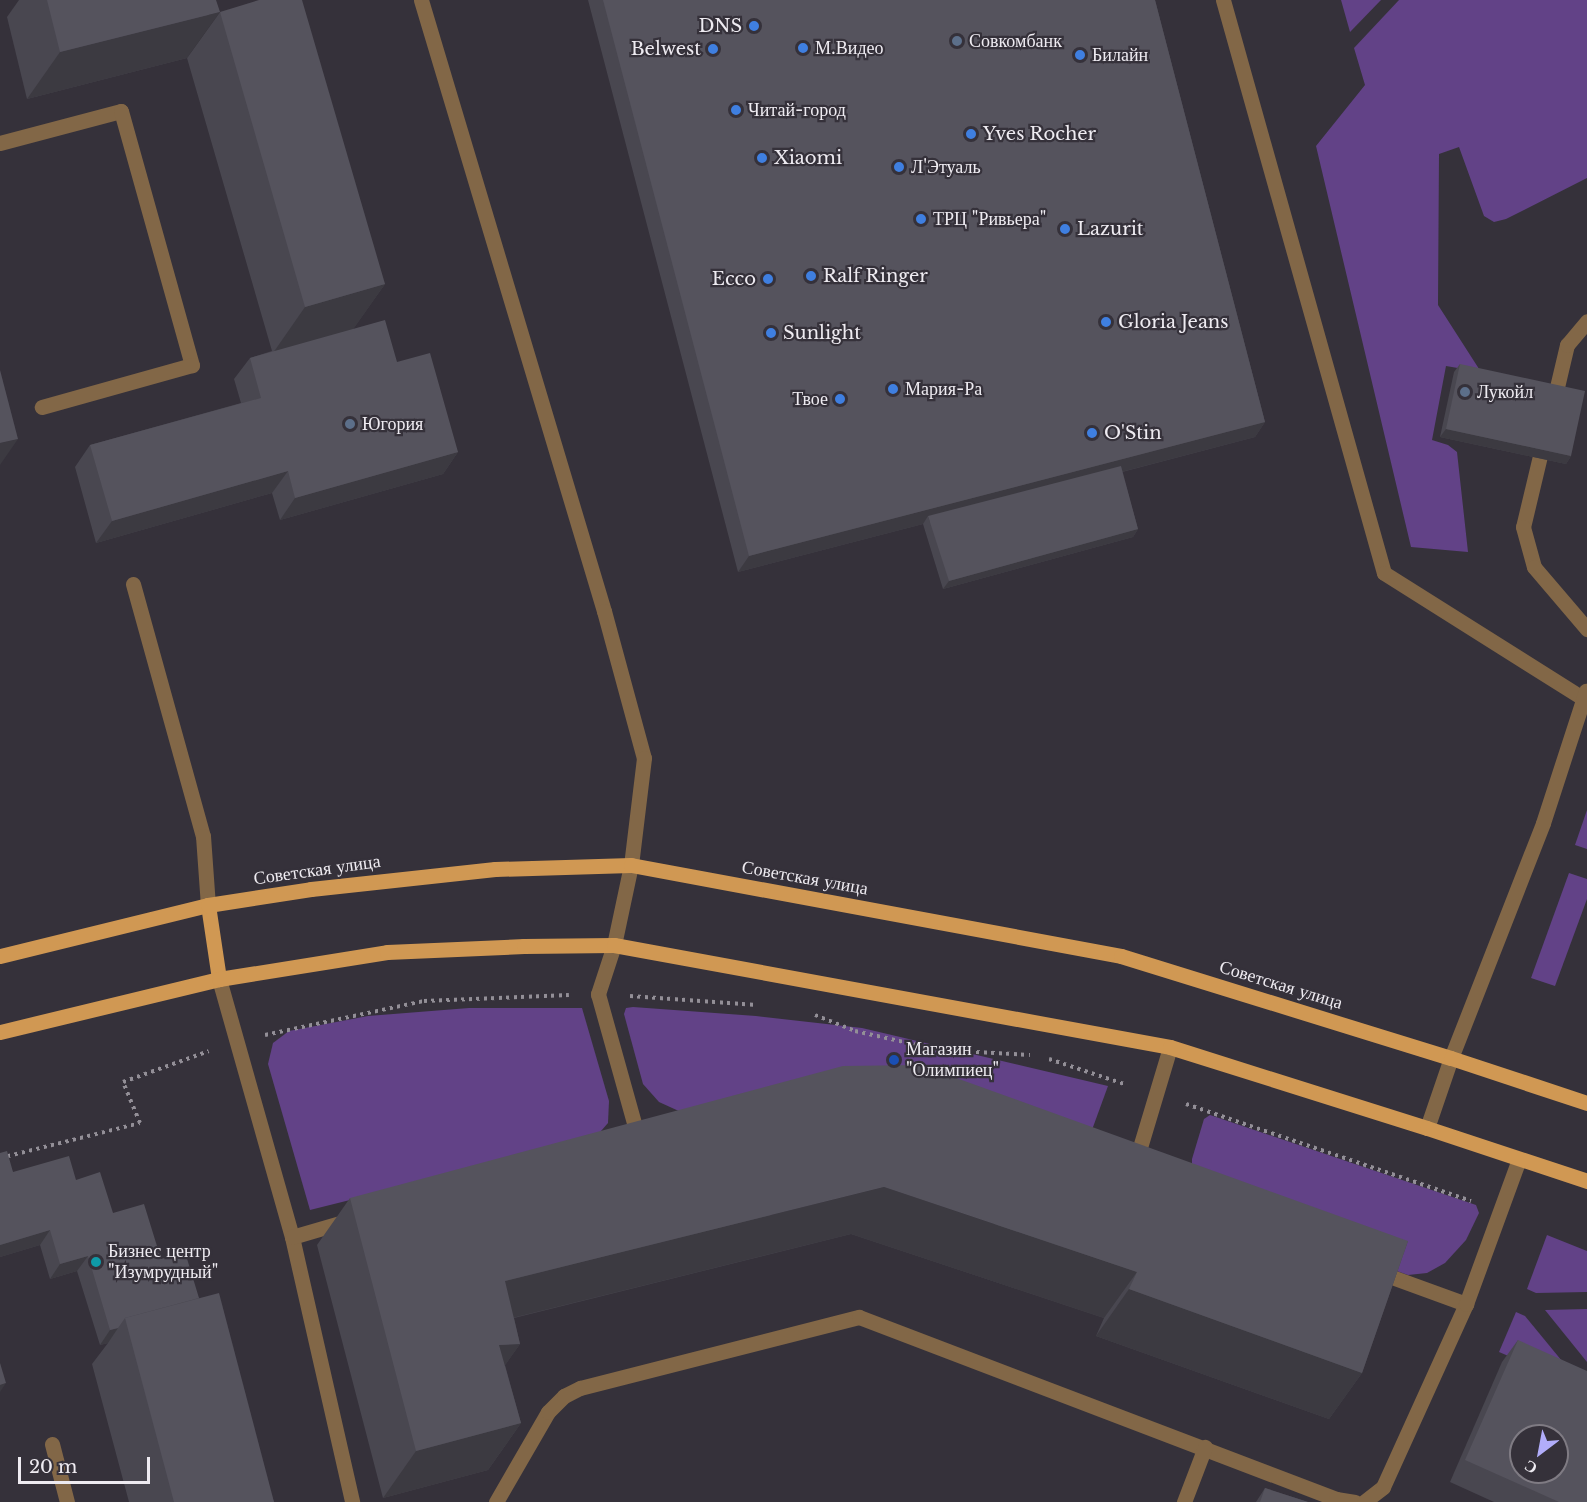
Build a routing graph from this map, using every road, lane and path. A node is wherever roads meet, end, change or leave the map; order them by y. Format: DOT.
graph roads {
  1 [pos="421,0"];
  2 [pos="1223,0"];
  3 [pos="0,143"];
  4 [pos="1587,321"];
  5 [pos="42,407"];
  6 [pos="133,584"];
  7 [pos="1587,629"];
  8 [pos="1585,694"];
  9 [pos="631,865"];
  10 [pos="208,905"];
  11 [pos="614,945"];
  12 [pos="0,956"];
  13 [pos="219,979"];
  14 [pos="598,993"];
  15 [pos="767,1006"];
  16 [pos="812,1014"];
  17 [pos="0,1032"];
  18 [pos="237,1041"];
  19 [pos="1170,1047"];
  20 [pos="1451,1058"];
  21 [pos="1156,1094"];
  22 [pos="1587,1103"];
  23 [pos="1427,1128"];
  24 [pos="639,1138"];
  25 [pos="0,1158"];
  26 [pos="1520,1159"];
  27 [pos="1130,1181"];
  28 [pos="1587,1181"];
  29 [pos="1500,1211"];
  30 [pos="370,1214"];
  31 [pos="292,1237"];
  32 [pos="1365,1267"];
  33 [pos="1466,1304"];
  34 [pos="52,1444"];
  35 [pos="1204,1447"];
  36 [pos="67,1502"];
  37 [pos="352,1502"];
  38 [pos="496,1502"];
  39 [pos="1184,1502"];
  40 [pos="1355,1502"];
  41 [pos="1364,1502"];
  1 -- 9 [label="street"];
  2 -- 8 [label="street"];
  3 -- 5 [label="street"];
  4 -- 7 [label="street"];
  6 -- 10 [label="street"];
  8 -- 20 [label="street"];
  9 -- 10 [label="main road, Советская улица"];
  9 -- 11 [label="street"];
  9 -- 20 [label="main road, Советская улица"];
  10 -- 12 [label="main road, Советская улица"];
  10 -- 13 [label="main road"];
  11 -- 13 [label="main road"];
  11 -- 14 [label="street"];
  11 -- 19 [label="main road"];
  13 -- 17 [label="main road"];
  13 -- 18 [label="street"];
  14 -- 15 [label="path"];
  14 -- 18 [label="path"];
  14 -- 24 [label="street"];
  16 -- 21 [label="path"];
  18 -- 25 [label="path"];
  18 -- 31 [label="street"];
  19 -- 21 [label="street"];
  19 -- 23 [label="main road"];
  20 -- 22 [label="main road, Советская улица"];
  20 -- 23 [label="street"];
  21 -- 27 [label="street"];
  21 -- 29 [label="path"];
  23 -- 26 [label="main road"];
  26 -- 28 [label="main road"];
  26 -- 29 [label="street"];
  29 -- 33 [label="street"];
  30 -- 31 [label="street"];
  31 -- 37 [label="street"];
  32 -- 33 [label="street"];
  33 -- 41 [label="street"];
  34 -- 36 [label="street"];
  35 -- 38 [label="street"];
  35 -- 39 [label="street"];
  35 -- 40 [label="street"];
}
